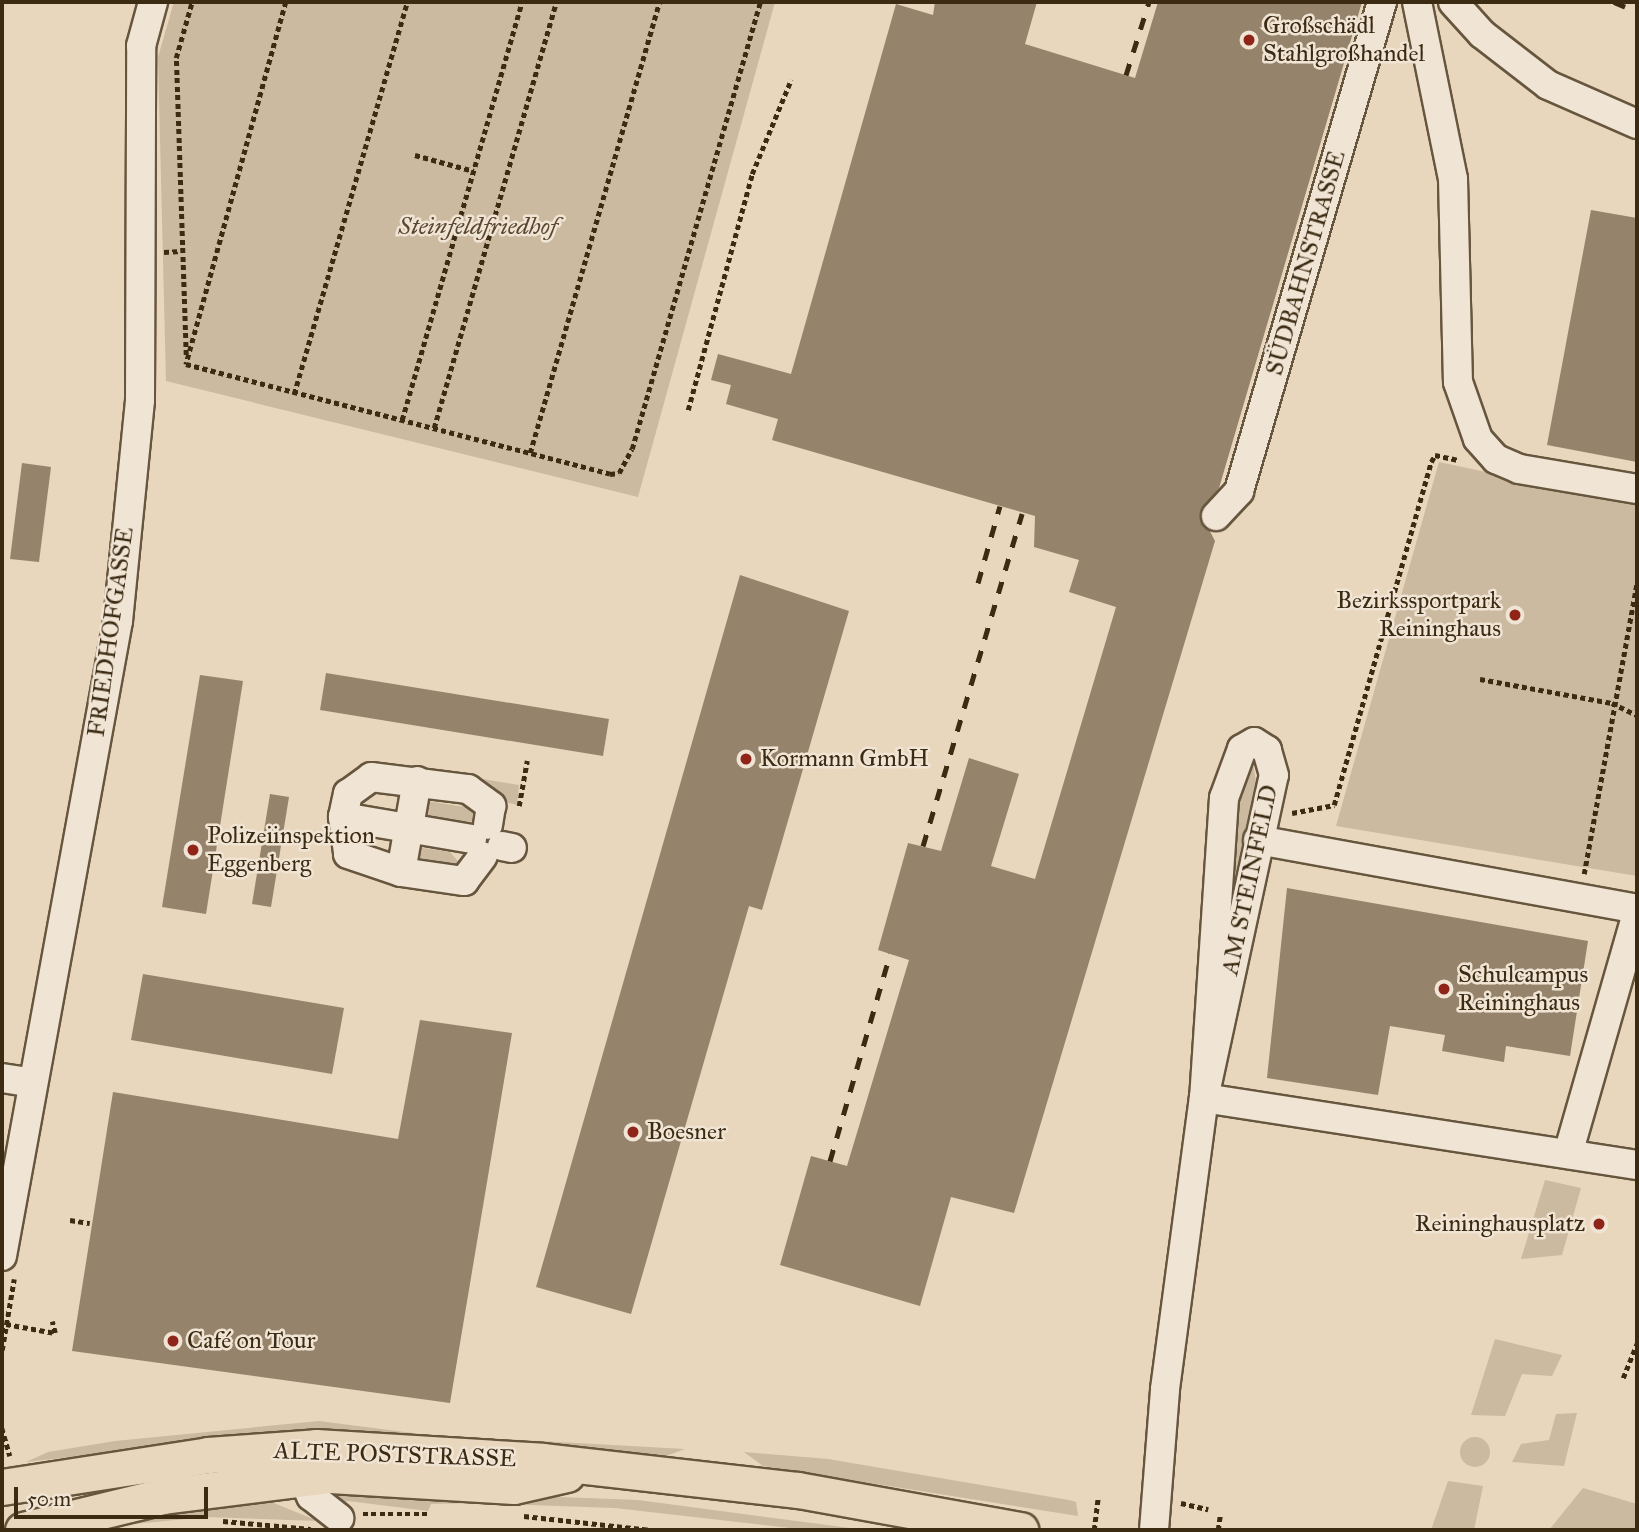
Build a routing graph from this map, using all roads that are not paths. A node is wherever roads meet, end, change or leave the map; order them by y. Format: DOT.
graph roads {
  1 [pos="153,2"];
  2 [pos="1382,2"];
  3 [pos="1417,2"];
  4 [pos="1453,2"];
  5 [pos="1637,124"];
  6 [pos="1637,489"];
  7 [pos="1216,516"];
  8 [pos="417,781"];
  9 [pos="343,817"];
  10 [pos="409,829"];
  11 [pos="1265,841"];
  12 [pos="492,843"];
  13 [pos="401,872"];
  14 [pos="1637,912"];
  15 [pos="2,1078"];
  16 [pos="32,1083"];
  17 [pos="1204,1098"];
  18 [pos="1568,1154"];
  19 [pos="1637,1165"];
  20 [pos="2,1256"];
  21 [pos="581,1471"];
  22 [pos="304,1481"];
  23 [pos="2,1487"];
  24 [pos="339,1518"];
  25 [pos="23,1530"];
  26 [pos="1020,1530"];
  27 [pos="1154,1530"];
  1 -- 16 [label="street, FRIEDHOFGASSE"];
  2 -- 7 [label="street, SÜDBAHNSTRASSE"];
  3 -- 6 [label="street"];
  4 -- 5 [label="street"];
  8 -- 9 [label="street"];
  8 -- 10 [label="street"];
  8 -- 12 [label="street"];
  9 -- 10 [label="street"];
  9 -- 13 [label="street"];
  10 -- 12 [label="street"];
  10 -- 13 [label="street"];
  11 -- 14 [label="street"];
  11 -- 17 [label="street, AM STEINFELD"];
  11 -- 17 [label="street, AM STEINFELD"];
  12 -- 13 [label="street"];
  14 -- 18 [label="street"];
  15 -- 16 [label="street"];
  16 -- 20 [label="street, FRIEDHOFGASSE"];
  17 -- 18 [label="street"];
  17 -- 27 [label="street, AM STEINFELD"];
  18 -- 19 [label="street"];
  21 -- 22 [label="main road, ALTE POSTSTRASSE"];
  21 -- 23 [label="main road, ALTE POSTSTRASSE"];
  21 -- 26 [label="main road, ALTE POSTSTRASSE"];
  22 -- 24 [label="street"];
  22 -- 25 [label="main road, ALTE POSTSTRASSE"];
}
